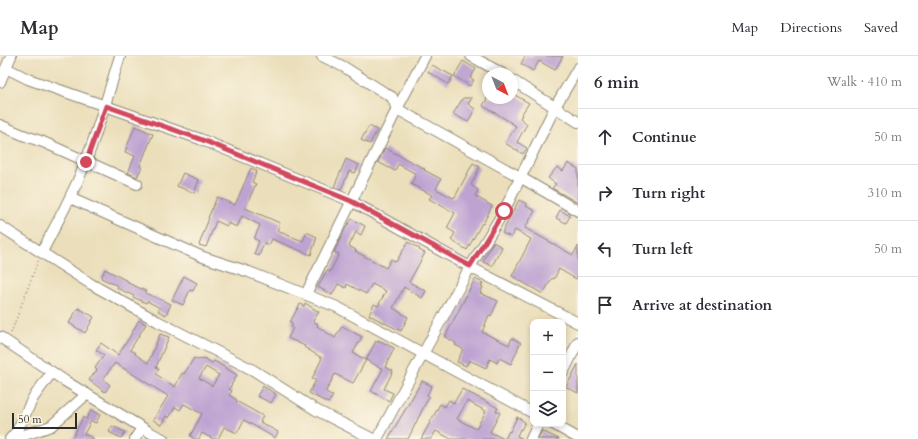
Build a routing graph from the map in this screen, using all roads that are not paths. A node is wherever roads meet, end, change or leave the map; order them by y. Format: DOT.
graph roads {
  1 [pos="11,56"];
  2 [pos="120,56"];
  3 [pos="322,56"];
  4 [pos="425,56"];
  5 [pos="471,56"];
  6 [pos="6,68"];
  7 [pos="492,68"];
  8 [pos="578,68"];
  9 [pos="0,82"];
  10 [pos="518,84"];
  11 [pos="106,106"];
  12 [pos="556,107"];
  13 [pos="396,109"];
  14 [pos="578,122"];
  15 [pos="0,125"];
  16 [pos="86,162"];
  17 [pos="520,177"];
  18 [pos="137,184"];
  19 [pos="70,198"];
  20 [pos="351,201"];
  21 [pos="578,211"];
  22 [pos="0,226"];
  23 [pos="42,252"];
  24 [pos="470,266"];
  25 [pos="306,294"];
  26 [pos="578,323"];
  27 [pos="4,340"];
  28 [pos="578,342"];
  29 [pos="423,354"];
  30 [pos="566,367"];
  31 [pos="52,372"];
  32 [pos="87,394"];
  33 [pos="530,411"];
  34 [pos="537,427"];
  35 [pos="558,427"];
  36 [pos="142,428"];
  37 [pos="0,436"];
  38 [pos="578,438"];
  39 [pos="6,439"];
  40 [pos="10,439"];
  41 [pos="13,439"];
  42 [pos="135,439"];
  43 [pos="162,439"];
  44 [pos="373,439"];
  45 [pos="377,439"];
  46 [pos="531,439"];
  1 -- 6 [label="street"];
  2 -- 11 [label="street"];
  3 -- 13 [label="street"];
  4 -- 13 [label="street"];
  5 -- 7 [label="street"];
  6 -- 9 [label="street"];
  6 -- 11 [label="street"];
  8 -- 12 [label="street"];
  10 -- 12 [label="street"];
  11 -- 16 [label="street"];
  11 -- 20 [label="street"];
  12 -- 14 [label="street"];
  12 -- 17 [label="street"];
  13 -- 17 [label="street"];
  13 -- 20 [label="street"];
  15 -- 16 [label="street"];
  16 -- 18 [label="street"];
  16 -- 19 [label="street"];
  17 -- 21 [label="street"];
  17 -- 24 [label="street"];
  19 -- 23 [label="street"];
  19 -- 25 [label="street"];
  20 -- 24 [label="street"];
  20 -- 25 [label="street"];
  22 -- 23 [label="street"];
  23 -- 44 [label="street"];
  24 -- 26 [label="street"];
  24 -- 29 [label="street"];
  25 -- 29 [label="street"];
  27 -- 31 [label="street"];
  28 -- 30 [label="street"];
  29 -- 33 [label="street"];
  29 -- 45 [label="street"];
  31 -- 32 [label="street"];
  31 -- 40 [label="street"];
  32 -- 36 [label="street"];
  32 -- 41 [label="street"];
  34 -- 46 [label="street"];
  35 -- 38 [label="street"];
  36 -- 42 [label="street"];
  36 -- 43 [label="street"];
  37 -- 39 [label="street"];
}
